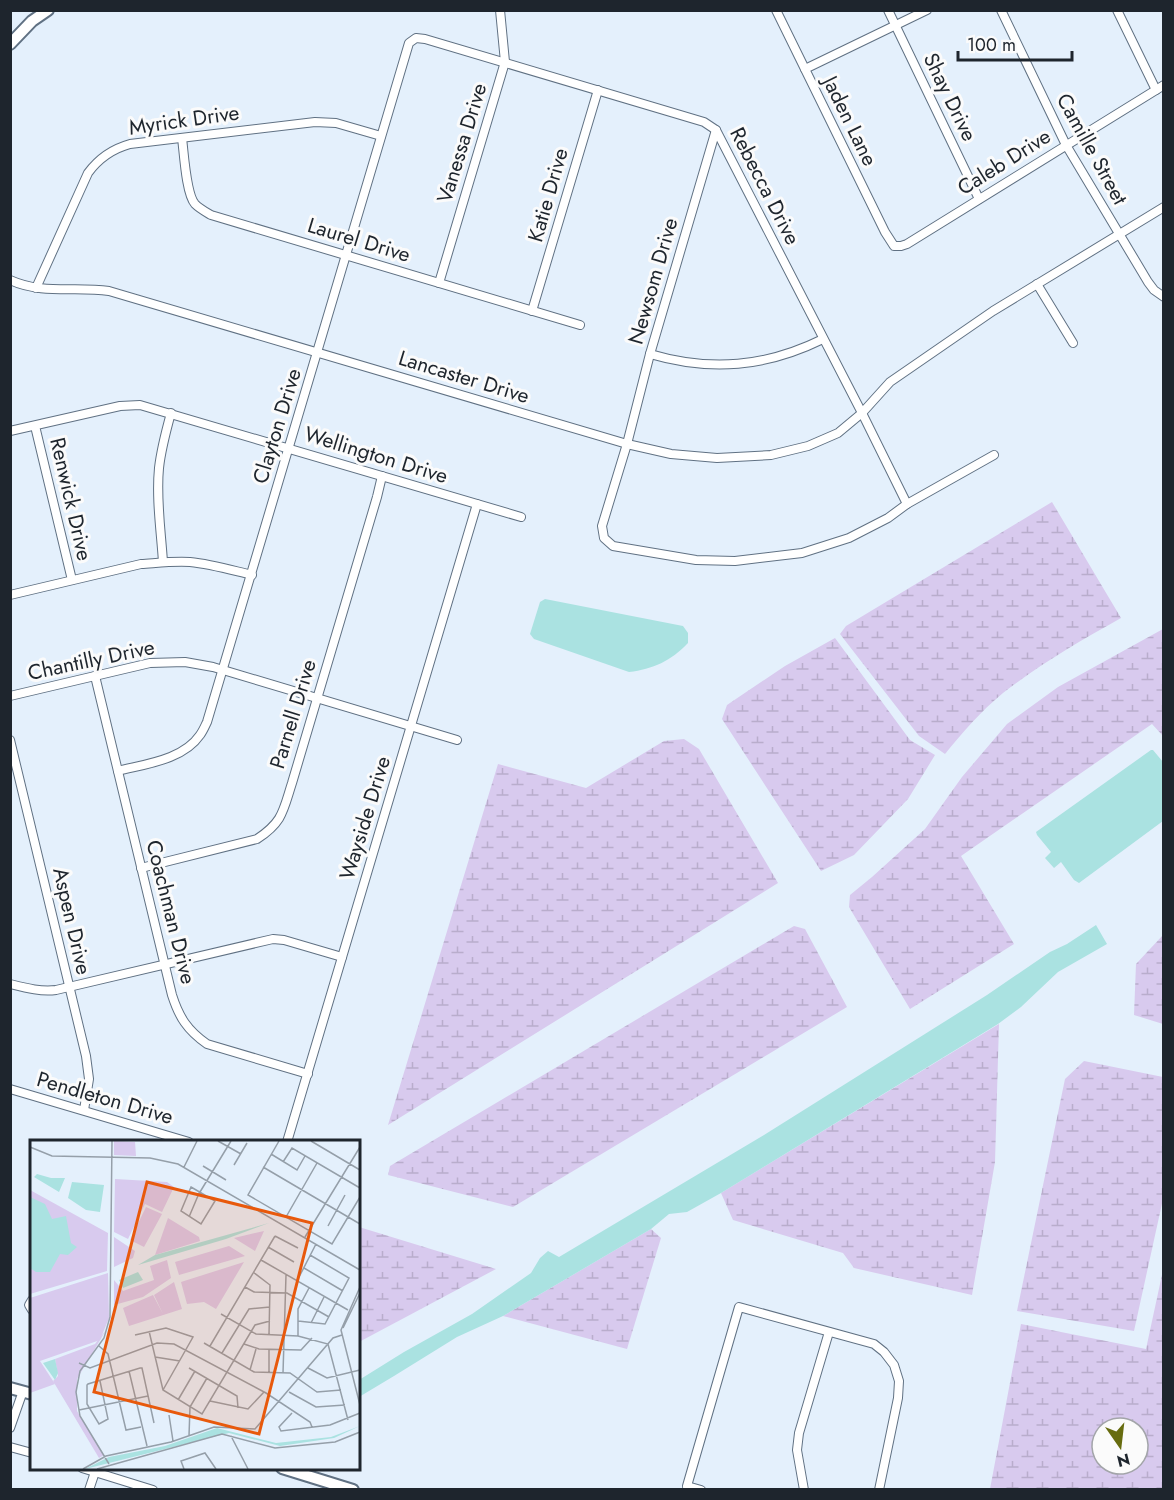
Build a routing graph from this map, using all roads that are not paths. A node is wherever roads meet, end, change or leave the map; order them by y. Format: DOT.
graph roads {
  1 [pos="48,10"];
  2 [pos="500,10"];
  3 [pos="776,10"];
  4 [pos="888,10"];
  5 [pos="927,10"];
  6 [pos="1001,10"];
  7 [pos="1117,10"];
  8 [pos="895,26"];
  9 [pos="414,39"];
  10 [pos="10,44"];
  11 [pos="505,62"];
  12 [pos="805,69"];
  13 [pos="1164,85"];
  14 [pos="598,90"];
  15 [pos="1156,90"];
  16 [pos="717,130"];
  17 [pos="381,136"];
  18 [pos="182,138"];
  19 [pos="1066,145"];
  20 [pos="979,199"];
  21 [pos="1164,207"];
  22 [pos="1119,234"];
  23 [pos="894,246"];
  24 [pos="346,255"];
  25 [pos="10,280"];
  26 [pos="439,283"];
  27 [pos="1037,284"];
  28 [pos="36,288"];
  29 [pos="1164,297"];
  30 [pos="532,311"];
  31 [pos="580,325"];
  32 [pos="823,339"];
  33 [pos="1073,343"];
  34 [pos="318,352"];
  35 [pos="650,354"];
  36 [pos="171,413"];
  37 [pos="862,413"];
  38 [pos="35,426"];
  39 [pos="10,431"];
  40 [pos="627,444"];
  41 [pos="289,448"];
  42 [pos="994,455"];
  43 [pos="382,476"];
  44 [pos="477,504"];
  45 [pos="907,504"];
  46 [pos="521,517"];
  47 [pos="163,562"];
  48 [pos="252,575"];
  49 [pos="72,580"];
  50 [pos="10,595"];
  51 [pos="224,670"];
  52 [pos="95,676"];
  53 [pos="10,696"];
  54 [pos="317,698"];
  55 [pos="412,726"];
  56 [pos="10,740"];
  57 [pos="457,740"];
  58 [pos="118,771"];
  59 [pos="141,868"];
  60 [pos="342,957"];
  61 [pos="164,964"];
  62 [pos="10,984"];
  63 [pos="70,987"];
  64 [pos="308,1074"];
  65 [pos="10,1089"];
  66 [pos="84,1110"];
  67 [pos="182,1140"];
  68 [pos="288,1140"];
  69 [pos="829,1332"];
  70 [pos="10,1388"];
  71 [pos="27,1393"];
  72 [pos="10,1428"];
  73 [pos="10,1447"];
  74 [pos="30,1452"];
  75 [pos="88,1470"];
  76 [pos="288,1470"];
  77 [pos="94,1472"];
  78 [pos="89,1490"];
  79 [pos="153,1490"];
  80 [pos="353,1490"];
  81 [pos="701,1490"];
  82 [pos="804,1490"];
  83 [pos="879,1490"];
  1 -- 10 [label="street"];
  2 -- 11 [label="street, Vanessa Drive"];
  3 -- 12 [label="street, Jaden Lane"];
  4 -- 8 [label="street, Shay Drive"];
  5 -- 8 [label="street"];
  6 -- 19 [label="street, Camille Street"];
  7 -- 15 [label="street"];
  8 -- 12 [label="street"];
  8 -- 20 [label="street, Shay Drive"];
  9 -- 11 [label="street, Rebecca Drive"];
  9 -- 17 [label="street, Clayton Drive"];
  11 -- 14 [label="street, Rebecca Drive"];
  11 -- 26 [label="street, Vanessa Drive"];
  12 -- 23 [label="street, Jaden Lane"];
  13 -- 15 [label="street, Caleb Drive"];
  14 -- 16 [label="street, Rebecca Drive"];
  14 -- 30 [label="street, Katie Drive"];
  15 -- 19 [label="street, Caleb Drive"];
  16 -- 32 [label="street, Rebecca Drive"];
  16 -- 35 [label="street, Newsom Drive"];
  17 -- 18 [label="street, Myrick Drive"];
  17 -- 24 [label="street, Clayton Drive"];
  18 -- 24 [label="street, Laurel Drive"];
  18 -- 28 [label="street, Myrick Drive"];
  19 -- 20 [label="street, Caleb Drive"];
  19 -- 22 [label="street, Camille Street"];
  20 -- 23 [label="street, Caleb Drive"];
  21 -- 22 [label="street, Lancaster Drive"];
  22 -- 27 [label="street, Lancaster Drive"];
  22 -- 29 [label="street, Camille Street"];
  24 -- 26 [label="street, Laurel Drive"];
  24 -- 34 [label="street, Clayton Drive"];
  25 -- 28 [label="street, Lancaster Drive"];
  26 -- 30 [label="street, Laurel Drive"];
  27 -- 33 [label="street"];
  27 -- 37 [label="street, Lancaster Drive"];
  28 -- 34 [label="street, Lancaster Drive"];
  30 -- 31 [label="street, Laurel Drive"];
  32 -- 35 [label="street"];
  32 -- 37 [label="street, Rebecca Drive"];
  34 -- 40 [label="street, Lancaster Drive"];
  34 -- 41 [label="street, Clayton Drive"];
  35 -- 40 [label="street, Newsom Drive"];
  36 -- 38 [label="street, Wellington Drive"];
  36 -- 41 [label="street, Wellington Drive"];
  36 -- 47 [label="street"];
  37 -- 40 [label="street, Lancaster Drive"];
  37 -- 45 [label="street, Rebecca Drive"];
  38 -- 39 [label="street, Wellington Drive"];
  38 -- 49 [label="street, Renwick Drive"];
  40 -- 45 [label="street, Newsom Drive"];
  41 -- 43 [label="street, Wellington Drive"];
  41 -- 48 [label="street, Clayton Drive"];
  42 -- 45 [label="street"];
  43 -- 44 [label="street, Wellington Drive"];
  43 -- 54 [label="street, Parnell Drive"];
  44 -- 46 [label="street, Wellington Drive"];
  44 -- 55 [label="street, Wayside Drive"];
  47 -- 48 [label="street"];
  47 -- 49 [label="street"];
  48 -- 51 [label="street, Clayton Drive"];
  49 -- 50 [label="street"];
  51 -- 52 [label="street, Chantilly Drive"];
  51 -- 54 [label="street, Chantilly Drive"];
  51 -- 58 [label="street, Clayton Drive"];
  52 -- 53 [label="street, Chantilly Drive"];
  52 -- 58 [label="street, Coachman Drive"];
  54 -- 55 [label="street, Chantilly Drive"];
  54 -- 59 [label="street, Parnell Drive"];
  55 -- 57 [label="street, Chantilly Drive"];
  55 -- 60 [label="street, Wayside Drive"];
  56 -- 63 [label="street, Aspen Drive"];
  58 -- 59 [label="street, Coachman Drive"];
  59 -- 61 [label="street, Coachman Drive"];
  60 -- 61 [label="street"];
  60 -- 64 [label="street, Wayside Drive"];
  61 -- 63 [label="street"];
  61 -- 64 [label="street, Coachman Drive"];
  62 -- 63 [label="street"];
  63 -- 66 [label="street, Aspen Drive"];
  64 -- 68 [label="street, Wayside Drive"];
  65 -- 66 [label="street, Pendleton Drive"];
  66 -- 67 [label="street, Pendleton Drive"];
  69 -- 81 [label="street"];
  69 -- 82 [label="street"];
  69 -- 83 [label="street"];
  70 -- 71 [label="street"];
  71 -- 72 [label="street"];
  73 -- 74 [label="street"];
  75 -- 77 [label="street"];
  76 -- 80 [label="street"];
  77 -- 78 [label="street"];
  77 -- 79 [label="street"];
}
